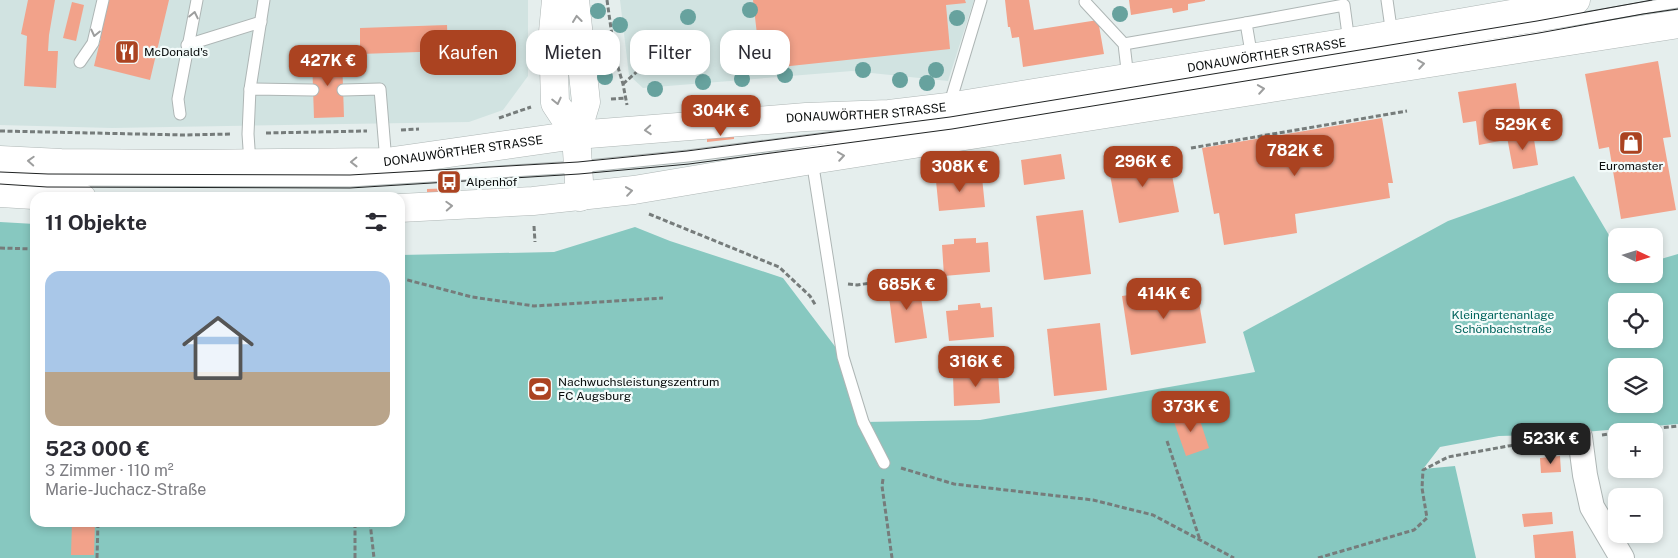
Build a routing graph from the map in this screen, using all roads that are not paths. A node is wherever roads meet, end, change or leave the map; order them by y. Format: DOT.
graph roads {
  1 [pos="103,0"];
  2 [pos="197,0"];
  3 [pos="264,0"];
  4 [pos="556,0"];
  5 [pos="575,0"];
  6 [pos="981,0"];
  7 [pos="1387,0"];
  8 [pos="1576,0"];
  9 [pos="1085,2"];
  10 [pos="1678,2"];
  11 [pos="261,22"];
  12 [pos="1246,23"];
  13 [pos="1678,24"];
  14 [pos="1392,35"];
  15 [pos="1349,42"];
  16 [pos="1124,44"];
  17 [pos="188,45"];
  18 [pos="1252,58"];
  19 [pos="80,62"];
  20 [pos="1128,78"];
  21 [pos="250,89"];
  22 [pos="314,90"];
  23 [pos="343,90"];
  24 [pos="948,107"];
  25 [pos="180,114"];
  26 [pos="576,136"];
  27 [pos="0,160"];
  28 [pos="812,160"];
  29 [pos="386,162"];
  30 [pos="250,163"];
  31 [pos="578,167"];
  32 [pos="0,177"];
  33 [pos="0,193"];
  34 [pos="30,195"];
  35 [pos="580,197"];
  36 [pos="405,208"];
  37 [pos="1580,432"];
  38 [pos="884,463"];
  39 [pos="1622,558"];
  1 -- 19 [label="lane, one-way"];
  17 -- 2 [label="lane, one-way"];
  3 -- 11 [label="lane"];
  4 -- 26 [label="main road, one-way"];
  26 -- 5 [label="main road, one-way"];
  6 -- 24 [label="lane"];
  7 -- 14 [label="lane"];
  8 -- 14 [label="main road, DONAUWÖRTHER STRASSE"];
  9 -- 16 [label="lane"];
  10 -- 31 [label="lane"];
  11 -- 17 [label="lane"];
  11 -- 21 [label="lane"];
  12 -- 15 [label="lane"];
  12 -- 16 [label="lane"];
  12 -- 18 [label="lane"];
  28 -- 13 [label="main road, one-way"];
  14 -- 15 [label="main road, DONAUWÖRTHER STRASSE"];
  15 -- 18 [label="main road, DONAUWÖRTHER STRASSE"];
  16 -- 20 [label="lane"];
  17 -- 25 [label="lane"];
  18 -- 20 [label="main road, DONAUWÖRTHER STRASSE"];
  20 -- 24 [label="main road, DONAUWÖRTHER STRASSE"];
  21 -- 22 [label="lane"];
  21 -- 30 [label="lane"];
  23 -- 29 [label="lane"];
  24 -- 26 [label="main road, DONAUWÖRTHER STRASSE, one-way"];
  26 -- 29 [label="main road, DONAUWÖRTHER STRASSE"];
  26 -- 31 [label="main road"];
  30 -- 27 [label="main road, DONAUWÖRTHER STRASSE, one-way"];
  35 -- 28 [label="main road, one-way"];
  28 -- 38 [label="lane"];
  29 -- 30 [label="main road, DONAUWÖRTHER STRASSE, one-way"];
  31 -- 32 [label="lane"];
  31 -- 35 [label="main road"];
  33 -- 34 [label="main road"];
  36 -- 35 [label="main road, one-way"];
  37 -- 39 [label="street"];
}
